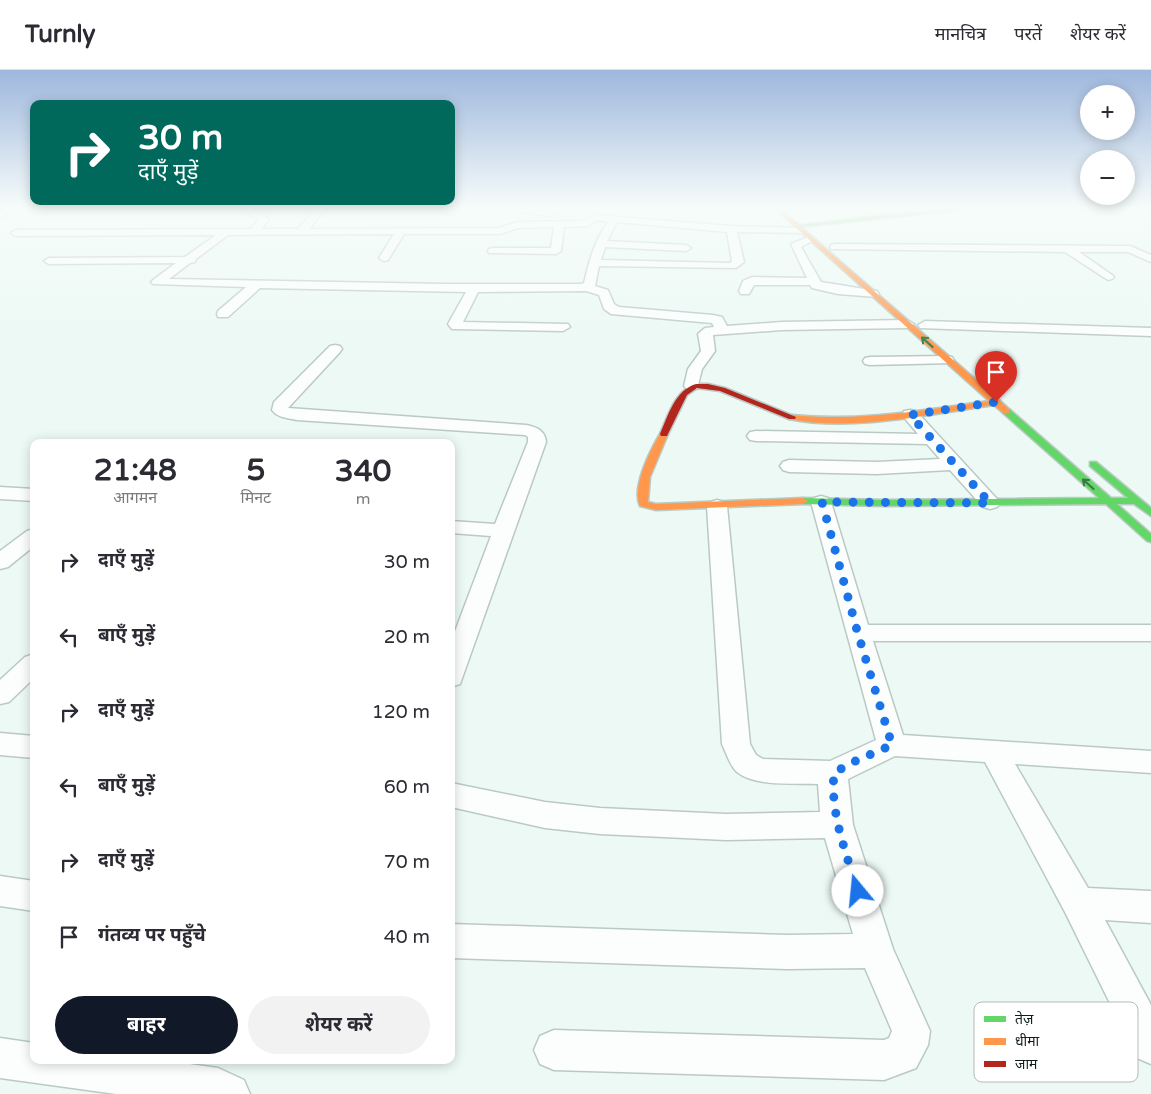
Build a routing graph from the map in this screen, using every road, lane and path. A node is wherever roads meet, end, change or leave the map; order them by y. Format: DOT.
graph roads {
  1 [pos="198,255"];
  2 [pos="386,255"];
  3 [pos="597,255"];
  4 [pos="638,255"];
  5 [pos="686,255"];
  6 [pos="736,255"];
  7 [pos="801,255"];
  8 [pos="829,255"];
  9 [pos="843,255"];
  10 [pos="1076,255"];
  11 [pos="384,258"];
  12 [pos="191,260"];
  13 [pos="49,261"];
  14 [pos="636,264"];
  15 [pos="686,265"];
  16 [pos="593,267"];
  17 [pos="713,273"];
  18 [pos="147,275"];
  19 [pos="166,275"];
  20 [pos="1108,277"];
  21 [pos="813,282"];
  22 [pos="256,285"];
  23 [pos="587,287"];
  24 [pos="474,288"];
  25 [pos="745,291"];
  26 [pos="873,294"];
  27 [pos="223,314"];
  28 [pos="907,324"];
  29 [pos="924,325"];
  30 [pos="563,327"];
  31 [pos="723,330"];
  32 [pos="1151,332"];
  33 [pos="947,343"];
  34 [pos="335,349"];
  35 [pos="947,360"];
  36 [pos="870,361"];
  37 [pos="692,386"];
  38 [pos="996,402"];
  39 [pos="910,415"];
  40 [pos="756,436"];
  41 [pos="932,439"];
  42 [pos="1087,458"];
  43 [pos="955,464"];
  44 [pos="789,466"];
  45 [pos="0,493"];
  46 [pos="30,495"];
  47 [pos="1138,501"];
  48 [pos="822,502"];
  49 [pos="1109,502"];
  50 [pos="990,503"];
  51 [pos="717,506"];
  52 [pos="1151,513"];
  53 [pos="455,527"];
  54 [pos="503,531"];
  55 [pos="30,538"];
  56 [pos="1151,539"];
  57 [pos="0,562"];
  58 [pos="1151,633"];
  59 [pos="858,634"];
  60 [pos="30,667"];
  61 [pos="455,667"];
  62 [pos="0,695"];
  63 [pos="0,744"];
  64 [pos="892,745"];
  65 [pos="30,747"];
  66 [pos="993,751"];
  67 [pos="1151,762"];
  68 [pos="834,773"];
  69 [pos="455,796"];
  70 [pos="837,825"];
  71 [pos="0,891"];
  72 [pos="30,895"];
  73 [pos="1078,903"];
  74 [pos="1151,907"];
  75 [pos="455,941"];
  76 [pos="876,951"];
  77 [pos="1129,1002"];
  78 [pos="1138,1019"];
  79 [pos="1151,1044"];
  80 [pos="554,1050"];
  81 [pos="0,1058"];
  82 [pos="30,1062"];
  83 [pos="44,1064"];
  84 [pos="230,1094"];
  1 -- 12 [label="street"];
  2 -- 11 [label="street"];
  3 -- 16 [label="street"];
  4 -- 14 [label="street"];
  5 -- 15 [label="street"];
  6 -- 15 [label="street"];
  7 -- 21 [label="street"];
  8 -- 26 [label="main road"];
  9 -- 29 [label="main road"];
  10 -- 20 [label="street"];
  12 -- 13 [label="street"];
  12 -- 19 [label="street"];
  14 -- 15 [label="street"];
  14 -- 16 [label="street"];
  16 -- 17 [label="street"];
  16 -- 23 [label="street"];
  18 -- 19 [label="street"];
  19 -- 22 [label="street"];
  21 -- 25 [label="street"];
  21 -- 26 [label="street"];
  22 -- 24 [label="street"];
  22 -- 27 [label="street"];
  23 -- 24 [label="street"];
  23 -- 31 [label="street"];
  24 -- 30 [label="street"];
  26 -- 28 [label="main road"];
  28 -- 31 [label="street"];
  35 -- 28 [label="main road, one-way"];
  29 -- 32 [label="street"];
  29 -- 33 [label="main road"];
  31 -- 37 [label="street"];
  34 -- 54 [label="street"];
  35 -- 36 [label="street"];
  35 -- 38 [label="main road"];
  37 -- 39 [label="main road"];
  37 -- 51 [label="main road"];
  38 -- 39 [label="main road"];
  49 -- 38 [label="main road, one-way"];
  39 -- 41 [label="street"];
  40 -- 41 [label="street"];
  41 -- 43 [label="street"];
  42 -- 47 [label="main road"];
  43 -- 44 [label="street"];
  43 -- 50 [label="street"];
  45 -- 46 [label="street"];
  47 -- 49 [label="main road"];
  47 -- 52 [label="main road"];
  48 -- 50 [label="main road"];
  48 -- 51 [label="main road"];
  48 -- 59 [label="street"];
  49 -- 50 [label="main road"];
  49 -- 56 [label="main road"];
  51 -- 68 [label="street"];
  53 -- 54 [label="street"];
  54 -- 61 [label="street"];
  55 -- 57 [label="street"];
  58 -- 59 [label="street"];
  59 -- 64 [label="street"];
  60 -- 62 [label="street"];
  63 -- 65 [label="street"];
  64 -- 66 [label="street"];
  64 -- 68 [label="street"];
  66 -- 67 [label="street"];
  66 -- 73 [label="street"];
  68 -- 70 [label="street"];
  69 -- 70 [label="street"];
  70 -- 76 [label="street"];
  71 -- 72 [label="street"];
  73 -- 74 [label="street"];
  73 -- 77 [label="street"];
  75 -- 76 [label="street"];
  76 -- 80 [label="street"];
  78 -- 79 [label="street"];
  81 -- 82 [label="street"];
  83 -- 84 [label="street"];
}
